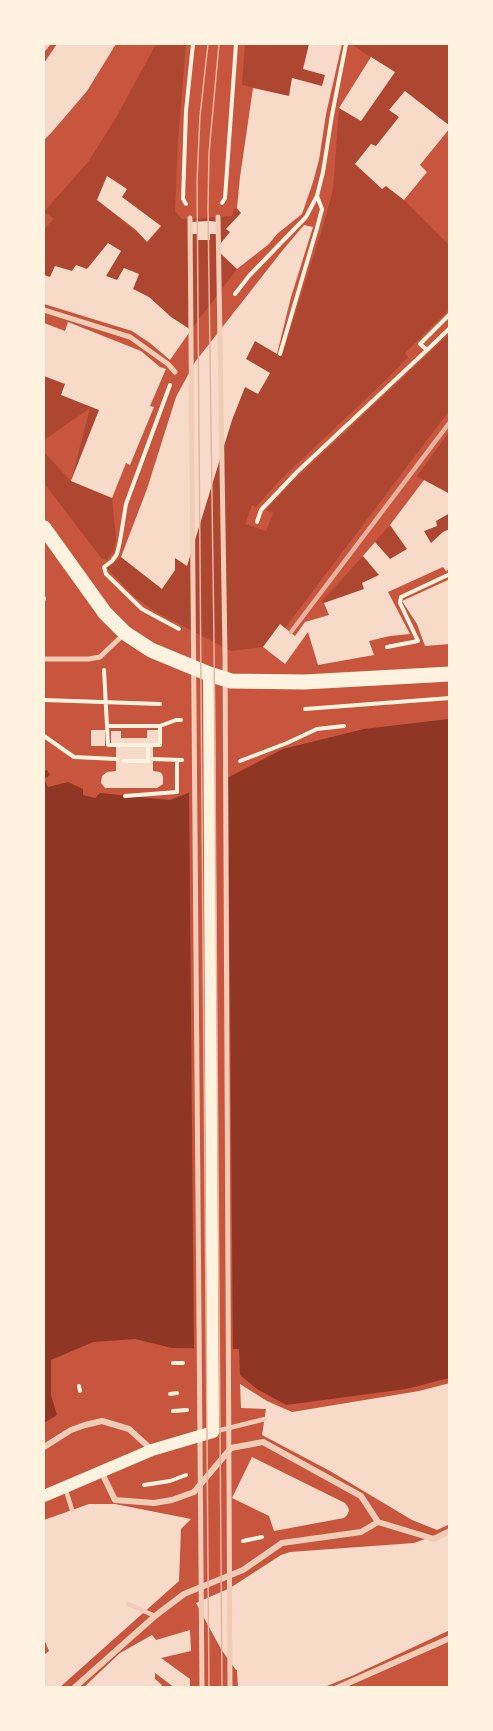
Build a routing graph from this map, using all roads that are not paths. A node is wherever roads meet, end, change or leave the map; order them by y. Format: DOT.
graph roads {
  1 [pos="46,44"];
  2 [pos="44,48"];
  3 [pos="218,217"];
  4 [pos="190,218"];
  5 [pos="44,310"];
  6 [pos="175,372"];
  7 [pos="44,528"];
  8 [pos="125,633"];
  9 [pos="44,658"];
  10 [pos="208,674"];
  11 [pos="450,674"];
  12 [pos="265,1419"];
  13 [pos="213,1432"];
  14 [pos="44,1447"];
  15 [pos="152,1450"];
  16 [pos="101,1472"];
  17 [pos="65,1487"];
  18 [pos="44,1496"];
  19 [pos="72,1510"];
  20 [pos="378,1522"];
  21 [pos="450,1531"];
  22 [pos="128,1604"];
  23 [pos="155,1616"];
  24 [pos="450,1638"];
  25 [pos="74,1688"];
  26 [pos="202,1688"];
  27 [pos="230,1688"];
  28 [pos="337,1688"];
  1 -- 2 [label="street"];
  3 -- 27 [label="street"];
  4 -- 26 [label="street"];
  5 -- 6 [label="street"];
  7 -- 8 [label="main road"];
  8 -- 9 [label="street"];
  8 -- 10 [label="main road"];
  10 -- 11 [label="main road"];
  10 -- 13 [label="main road"];
  12 -- 13 [label="lane"];
  13 -- 15 [label="main road"];
  14 -- 15 [label="street"];
  15 -- 16 [label="main road"];
  16 -- 17 [label="main road"];
  16 -- 20 [label="street"];
  17 -- 18 [label="main road"];
  17 -- 19 [label="lane"];
  20 -- 21 [label="street"];
  20 -- 23 [label="street"];
  22 -- 23 [label="lane"];
  23 -- 25 [label="street"];
  24 -- 28 [label="street"];
}
